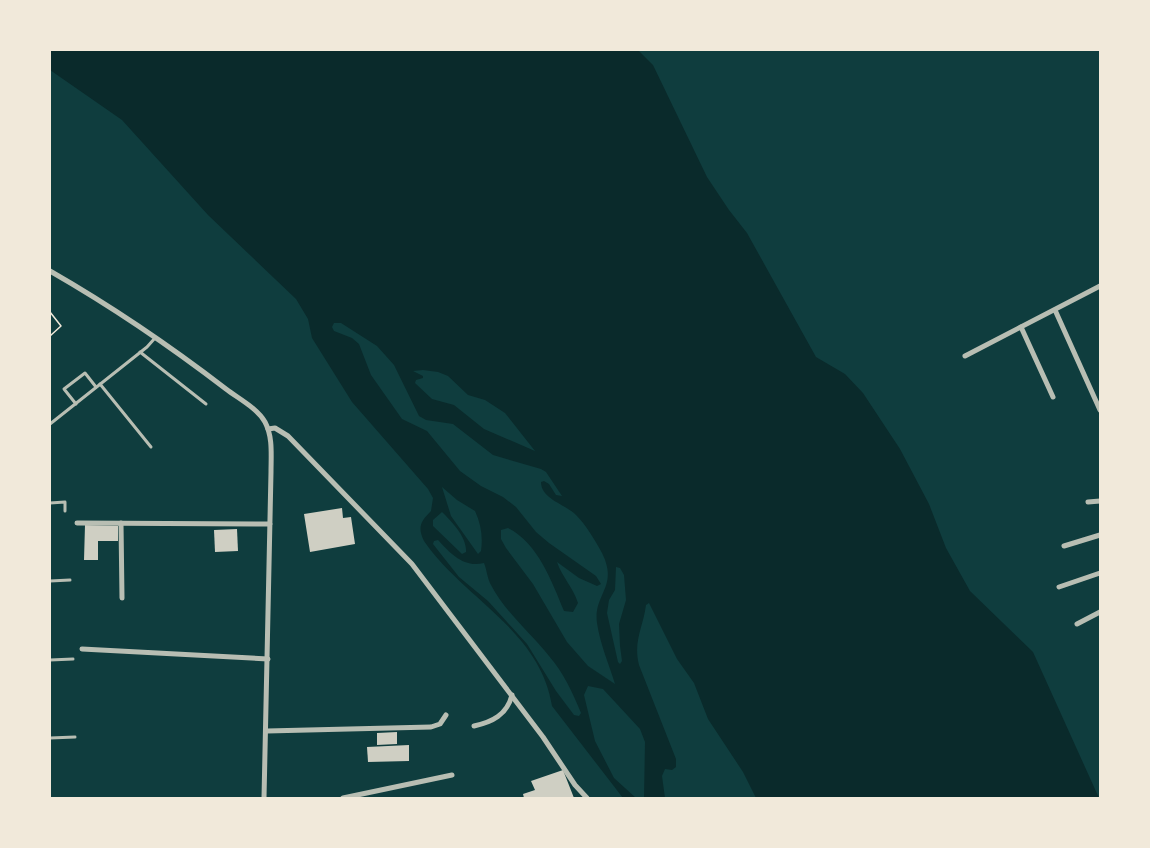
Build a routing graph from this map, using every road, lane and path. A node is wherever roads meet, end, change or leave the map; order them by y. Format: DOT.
graph roads {
  1 [pos="50,271"];
  2 [pos="1101,286"];
  3 [pos="1054,310"];
  4 [pos="50,312"];
  5 [pos="55,319"];
  6 [pos="50,323"];
  7 [pos="1021,327"];
  8 [pos="50,336"];
  9 [pos="155,338"];
  10 [pos="140,352"];
  11 [pos="965,356"];
  12 [pos="100,384"];
  13 [pos="96,387"];
  14 [pos="1053,397"];
  15 [pos="76,404"];
  16 [pos="206,404"];
  17 [pos="1101,410"];
  18 [pos="50,424"];
  19 [pos="268,429"];
  20 [pos="151,447"];
  21 [pos="1101,501"];
  22 [pos="1088,502"];
  23 [pos="50,503"];
  24 [pos="65,511"];
  25 [pos="77,523"];
  26 [pos="121,523"];
  27 [pos="270,524"];
  28 [pos="1101,535"];
  29 [pos="1064,546"];
  30 [pos="1101,573"];
  31 [pos="70,580"];
  32 [pos="50,581"];
  33 [pos="1059,587"];
  34 [pos="122,598"];
  35 [pos="1101,612"];
  36 [pos="1077,624"];
  37 [pos="82,649"];
  38 [pos="73,659"];
  39 [pos="268,659"];
  40 [pos="50,660"];
  41 [pos="512,695"];
  42 [pos="446,715"];
  43 [pos="474,726"];
  44 [pos="267,731"];
  45 [pos="75,737"];
  46 [pos="50,738"];
  47 [pos="452,775"];
  48 [pos="264,798"];
  49 [pos="342,798"];
  50 [pos="587,798"];
  1 -- 9 [label="street"];
  2 -- 3 [label="street"];
  3 -- 7 [label="street"];
  3 -- 17 [label="street"];
  4 -- 5 [label="path"];
  5 -- 6 [label="path"];
  5 -- 8 [label="path"];
  7 -- 11 [label="street"];
  7 -- 14 [label="street"];
  9 -- 10 [label="lane"];
  9 -- 19 [label="street"];
  10 -- 12 [label="lane"];
  10 -- 16 [label="lane"];
  12 -- 13 [label="lane"];
  12 -- 20 [label="lane"];
  13 -- 15 [label="lane"];
  13 -- 15 [label="lane"];
  15 -- 18 [label="lane"];
  19 -- 27 [label="street"];
  19 -- 41 [label="street"];
  21 -- 22 [label="street"];
  23 -- 24 [label="lane"];
  25 -- 26 [label="street"];
  26 -- 27 [label="street"];
  26 -- 34 [label="street"];
  27 -- 39 [label="street"];
  28 -- 29 [label="street"];
  30 -- 33 [label="street"];
  31 -- 32 [label="lane"];
  35 -- 36 [label="street"];
  37 -- 39 [label="street"];
  38 -- 40 [label="lane"];
  39 -- 44 [label="street"];
  41 -- 43 [label="street"];
  41 -- 50 [label="street"];
  42 -- 44 [label="street"];
  44 -- 48 [label="street"];
  45 -- 46 [label="lane"];
  47 -- 49 [label="street"];
}
